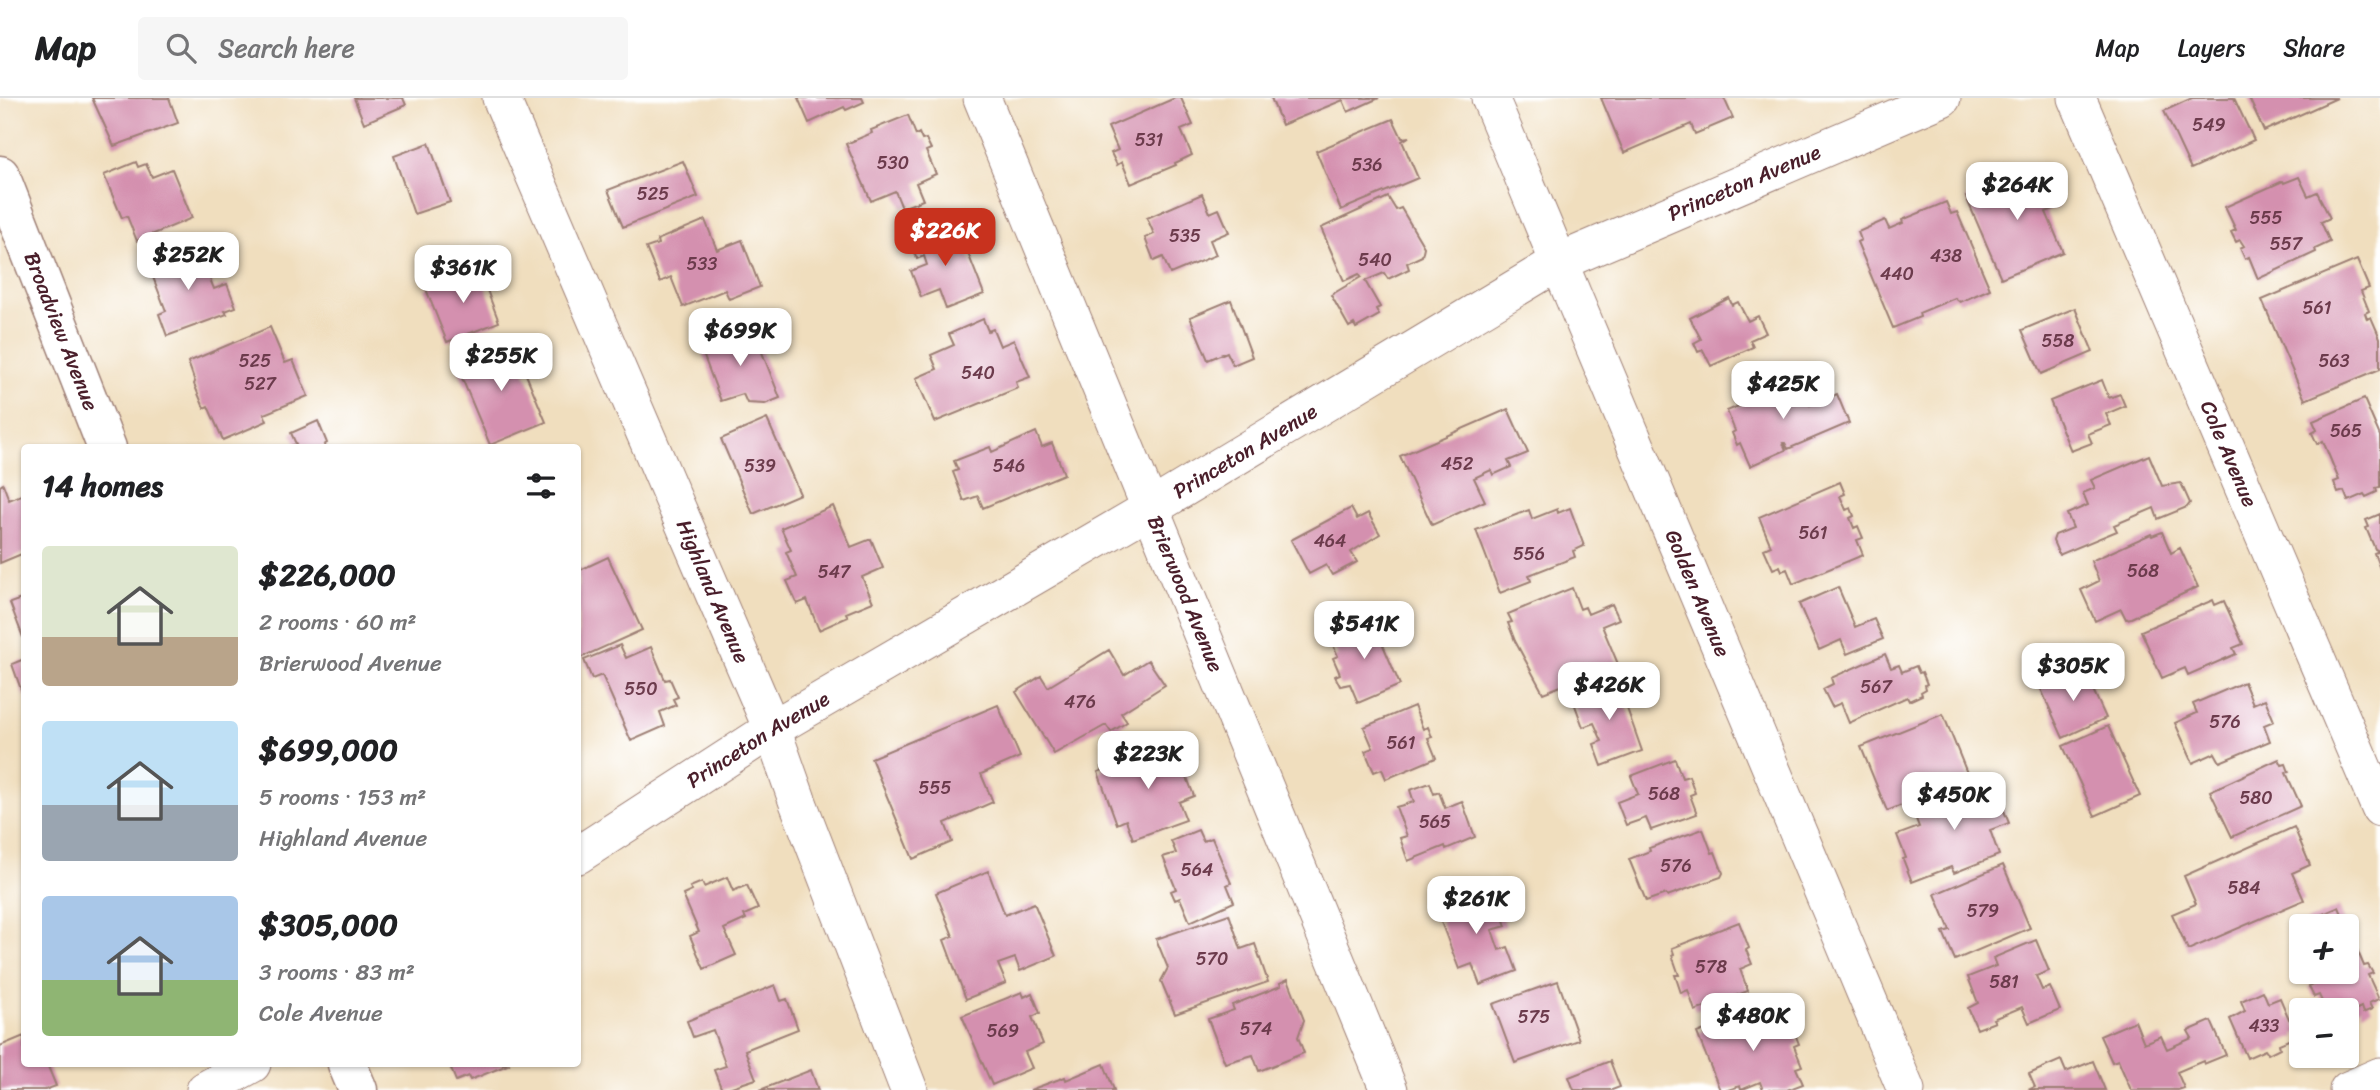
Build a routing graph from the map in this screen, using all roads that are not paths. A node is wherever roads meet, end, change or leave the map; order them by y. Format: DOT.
graph roads {
  1 [pos="501,98"];
  2 [pos="982,98"];
  3 [pos="1490,98"];
  4 [pos="1942,98"];
  5 [pos="2077,98"];
  6 [pos="0,176"];
  7 [pos="1559,262"];
  8 [pos="105,444"];
  9 [pos="1151,508"];
  10 [pos="772,729"];
  11 [pos="2380,808"];
  12 [pos="581,853"];
  13 [pos="247,1067"];
  14 [pos="348,1067"];
  15 [pos="2380,1076"];
  16 [pos="205,1090"];
  17 [pos="358,1090"];
  18 [pos="909,1090"];
  19 [pos="1390,1090"];
  20 [pos="1906,1090"];
  21 [pos="2348,1090"];
  1 -- 10 [label="street, Highland Avenue"];
  2 -- 9 [label="street, Brierwood Avenue"];
  3 -- 7 [label="street, Golden Avenue"];
  4 -- 7 [label="street, Princeton Avenue"];
  5 -- 11 [label="street, Cole Avenue"];
  6 -- 8 [label="street, Broadview Avenue"];
  7 -- 9 [label="street, Princeton Avenue"];
  7 -- 20 [label="street, Golden Avenue"];
  9 -- 10 [label="street, Princeton Avenue"];
  9 -- 19 [label="street, Brierwood Avenue"];
  10 -- 12 [label="street, Princeton Avenue"];
  10 -- 18 [label="street, Highland Avenue"];
  13 -- 16 [label="street"];
  14 -- 17 [label="street"];
  15 -- 21 [label="street"];
}
